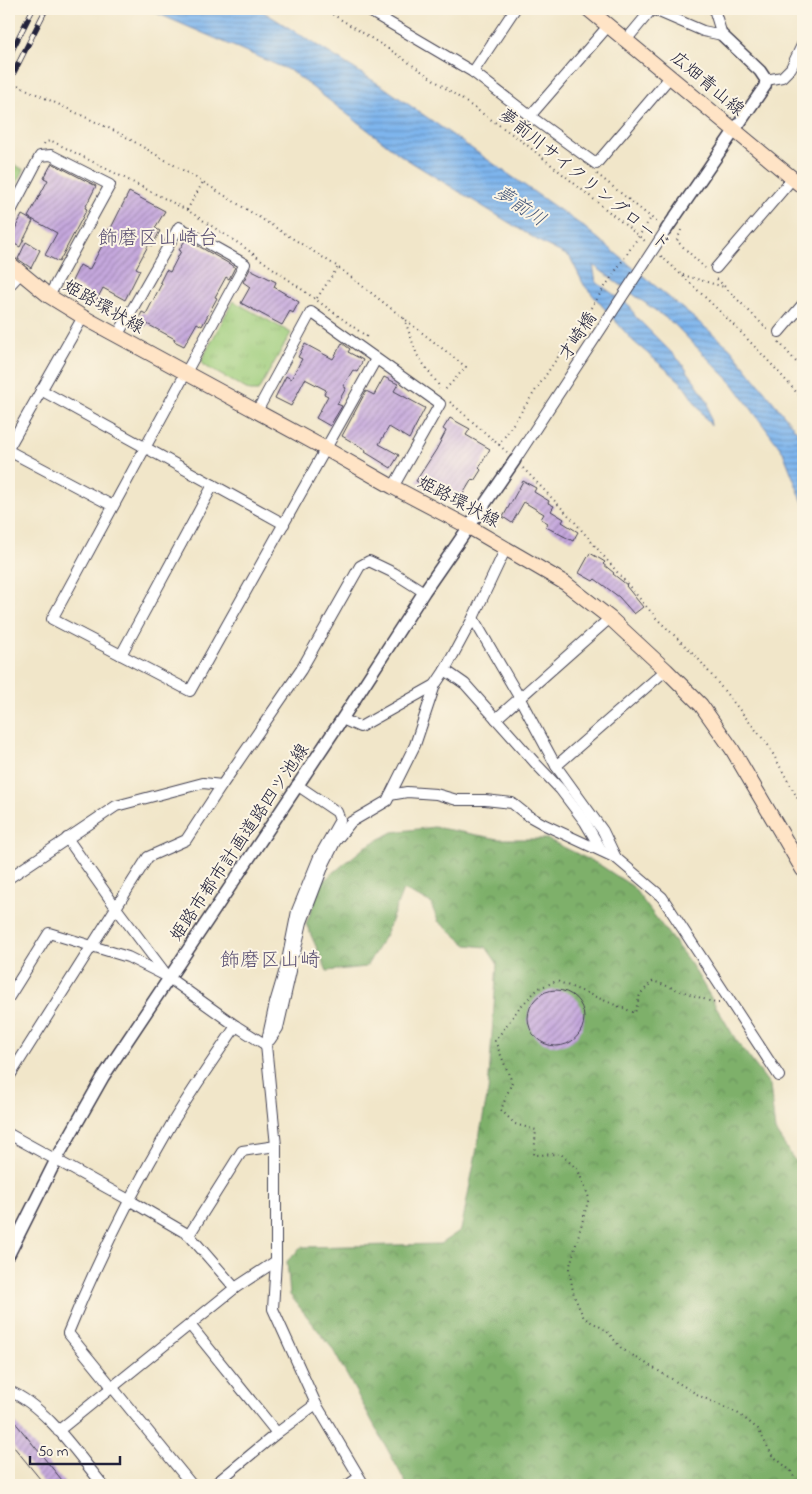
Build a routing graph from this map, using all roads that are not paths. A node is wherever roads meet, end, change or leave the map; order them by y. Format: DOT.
graph roads {
  1 [pos="366,9"];
  2 [pos="514,9"];
  3 [pos="588,9"];
  4 [pos="714,9"];
  5 [pos="609,25"];
  6 [pos="722,35"];
  7 [pos="627,39"];
  8 [pos="803,42"];
  9 [pos="473,72"];
  10 [pos="671,76"];
  11 [pos="766,80"];
  12 [pos="530,116"];
  13 [pos="735,130"];
  14 [pos="798,183"];
  15 [pos="9,215"];
  16 [pos="669,226"];
  17 [pos="9,263"];
  18 [pos="21,273"];
  19 [pos="714,273"];
  20 [pos="9,286"];
  21 [pos="48,296"];
  22 [pos="803,304"];
  23 [pos="82,318"];
  24 [pos="779,332"];
  25 [pos="117,336"];
  26 [pos="376,359"];
  27 [pos="186,374"];
  28 [pos="41,390"];
  29 [pos="256,412"];
  30 [pos="145,448"];
  31 [pos="9,449"];
  32 [pos="326,449"];
  33 [pos="515,460"];
  34 [pos="213,485"];
  35 [pos="392,487"];
  36 [pos="113,506"];
  37 [pos="284,524"];
  38 [pos="469,527"];
  39 [pos="506,548"];
  40 [pos="424,592"];
  41 [pos="473,618"];
  42 [pos="610,618"];
  43 [pos="121,655"];
  44 [pos="445,670"];
  45 [pos="666,670"];
  46 [pos="435,685"];
  47 [pos="519,697"];
  48 [pos="496,718"];
  49 [pos="342,719"];
  50 [pos="556,766"];
  51 [pos="222,785"];
  52 [pos="297,785"];
  53 [pos="564,786"];
  54 [pos="390,795"];
  55 [pos="67,838"];
  56 [pos="603,852"];
  57 [pos="616,858"];
  58 [pos="803,870"];
  59 [pos="9,878"];
  60 [pos="117,909"];
  61 [pos="91,945"];
  62 [pos="169,978"];
  63 [pos="9,997"];
  64 [pos="236,1026"];
  65 [pos="266,1045"];
  66 [pos="779,1076"];
  67 [pos="9,1077"];
  68 [pos="9,1134"];
  69 [pos="276,1146"];
  70 [pos="56,1160"];
  71 [pos="129,1200"];
  72 [pos="189,1235"];
  73 [pos="9,1254"];
  74 [pos="276,1261"];
  75 [pos="235,1288"];
  76 [pos="190,1324"];
  77 [pos="111,1387"];
  78 [pos="9,1391"];
  79 [pos="316,1404"];
  80 [pos="58,1431"];
  81 [pos="277,1432"];
  82 [pos="360,1481"];
  83 [pos="103,1485"];
  84 [pos="192,1485"];
  85 [pos="214,1485"];
  86 [pos="348,1485"];
  1 -- 9 [label="street"];
  2 -- 9 [label="street"];
  3 -- 5 [label="main road, 広畑青山線"];
  4 -- 6 [label="street"];
  5 -- 7 [label="main road, 広畑青山線"];
  5 -- 12 [label="street"];
  6 -- 7 [label="street"];
  6 -- 11 [label="street"];
  7 -- 10 [label="main road, 広畑青山線"];
  8 -- 11 [label="street"];
  9 -- 12 [label="street"];
  10 -- 12 [label="street"];
  10 -- 13 [label="main road, 広畑青山線"];
  11 -- 13 [label="street"];
  13 -- 14 [label="main road, 広畑青山線"];
  13 -- 16 [label="street"];
  14 -- 19 [label="street"];
  15 -- 21 [label="street"];
  16 -- 33 [label="street, 才崎橋, bridge"];
  17 -- 18 [label="main road, 姫路環状線"];
  18 -- 20 [label="street"];
  18 -- 21 [label="main road, 姫路環状線"];
  21 -- 23 [label="main road, 姫路環状線"];
  22 -- 24 [label="street"];
  23 -- 25 [label="main road, 姫路環状線"];
  23 -- 28 [label="street"];
  25 -- 27 [label="main road, 姫路環状線"];
  25 -- 27 [label="street"];
  26 -- 29 [label="street"];
  26 -- 32 [label="street"];
  26 -- 35 [label="street"];
  27 -- 29 [label="main road, 姫路環状線"];
  27 -- 30 [label="street"];
  28 -- 30 [label="street"];
  28 -- 31 [label="street"];
  29 -- 32 [label="main road, 姫路環状線"];
  30 -- 34 [label="street"];
  30 -- 36 [label="street"];
  31 -- 36 [label="street"];
  32 -- 35 [label="main road, 姫路環状線"];
  32 -- 37 [label="street"];
  33 -- 38 [label="street, 姫路市都市計画道路四ツ池線"];
  34 -- 37 [label="street"];
  34 -- 43 [label="street"];
  35 -- 38 [label="main road, 姫路環状線"];
  36 -- 43 [label="street"];
  37 -- 43 [label="street"];
  38 -- 39 [label="main road, 姫路環状線"];
  38 -- 40 [label="street, 姫路市都市計画道路四ツ池線"];
  39 -- 41 [label="street"];
  39 -- 42 [label="main road, 姫路環状線"];
  40 -- 49 [label="street, 姫路市都市計画道路四ツ池線"];
  40 -- 51 [label="street"];
  41 -- 44 [label="street"];
  41 -- 47 [label="street"];
  42 -- 45 [label="main road, 姫路環状線"];
  42 -- 47 [label="street"];
  44 -- 46 [label="street"];
  44 -- 48 [label="street"];
  45 -- 50 [label="street"];
  45 -- 58 [label="main road, 姫路環状線"];
  46 -- 49 [label="street"];
  46 -- 54 [label="street"];
  47 -- 48 [label="street"];
  47 -- 50 [label="street"];
  48 -- 53 [label="street"];
  49 -- 52 [label="street, 姫路市都市計画道路四ツ池線"];
  50 -- 53 [label="street"];
  51 -- 55 [label="street"];
  51 -- 60 [label="street"];
  52 -- 62 [label="street, 姫路市都市計画道路四ツ池線"];
  52 -- 65 [label="street"];
  53 -- 56 [label="street"];
  53 -- 57 [label="street"];
  54 -- 56 [label="street"];
  54 -- 65 [label="street"];
  55 -- 59 [label="street"];
  55 -- 60 [label="street"];
  56 -- 57 [label="street"];
  57 -- 66 [label="street"];
  60 -- 61 [label="street"];
  60 -- 62 [label="street"];
  61 -- 62 [label="street"];
  61 -- 63 [label="street"];
  61 -- 67 [label="street"];
  62 -- 64 [label="street"];
  62 -- 70 [label="street, 姫路市都市計画道路四ツ池線"];
  64 -- 65 [label="street"];
  64 -- 71 [label="street"];
  65 -- 69 [label="street"];
  68 -- 70 [label="street"];
  69 -- 72 [label="street"];
  69 -- 74 [label="street"];
  70 -- 71 [label="street"];
  70 -- 73 [label="street, 姫路市都市計画道路四ツ池線"];
  71 -- 72 [label="street"];
  71 -- 77 [label="street"];
  72 -- 75 [label="street"];
  74 -- 75 [label="street"];
  74 -- 79 [label="street"];
  75 -- 76 [label="street"];
  76 -- 77 [label="street"];
  76 -- 81 [label="street"];
  77 -- 80 [label="street"];
  77 -- 84 [label="street"];
  78 -- 80 [label="street"];
  79 -- 81 [label="street"];
  79 -- 82 [label="street"];
  80 -- 83 [label="street"];
  81 -- 85 [label="street"];
  82 -- 86 [label="street"];
}
